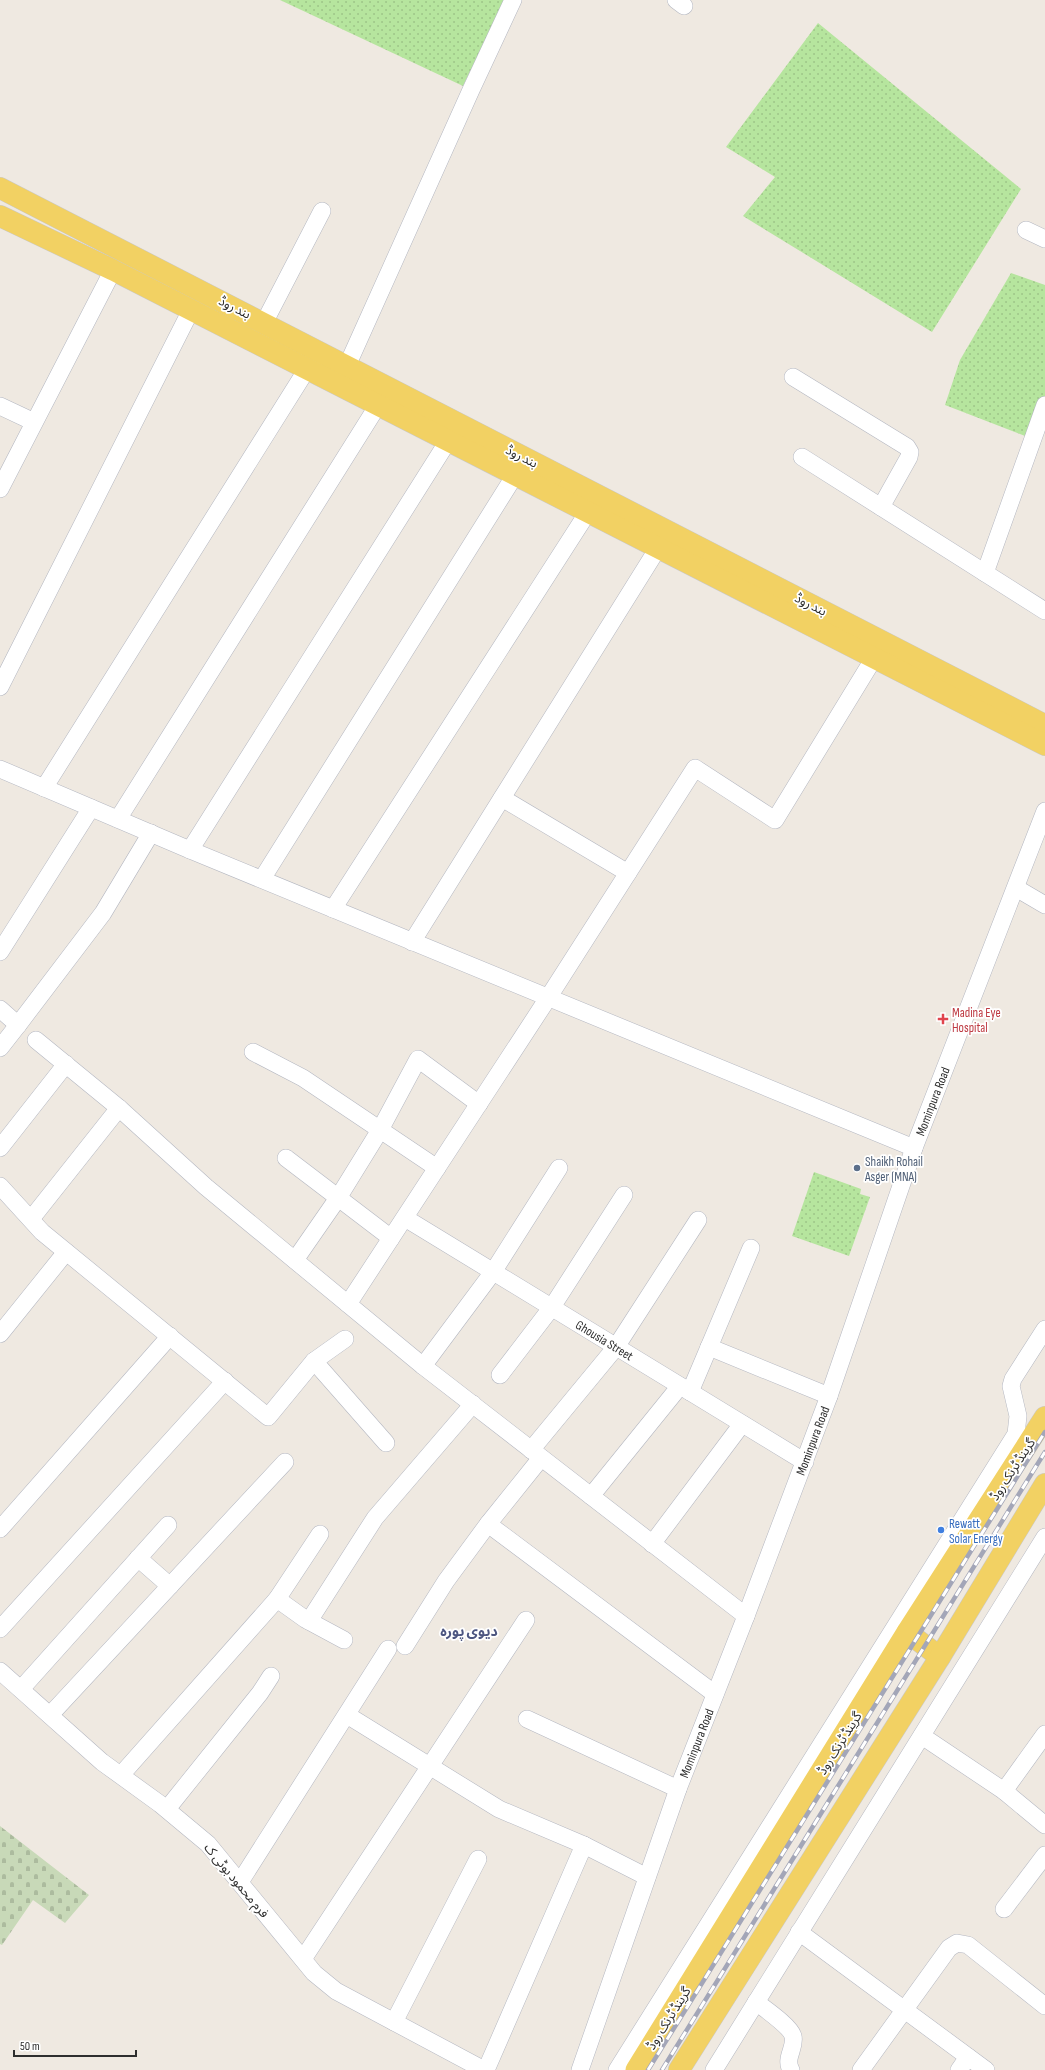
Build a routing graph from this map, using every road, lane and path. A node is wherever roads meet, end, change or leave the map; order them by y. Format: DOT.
graph roads {
  1 [pos="514,0"];
  2 [pos="0,188"];
  3 [pos="322,211"];
  4 [pos="0,216"];
  5 [pos="1026,230"];
  6 [pos="1045,239"];
  7 [pos="113,270"];
  8 [pos="191,310"];
  9 [pos="264,323"];
  10 [pos="347,366"];
  11 [pos="307,369"];
  12 [pos="793,377"];
  13 [pos="378,405"];
  14 [pos="1045,405"];
  15 [pos="0,406"];
  16 [pos="34,422"];
  17 [pos="448,441"];
  18 [pos="802,457"];
  19 [pos="515,475"];
  20 [pos="0,489"];
  21 [pos="881,507"];
  22 [pos="588,512"];
  23 [pos="658,548"];
  24 [pos="985,573"];
  25 [pos="1045,611"];
  26 [pos="874,658"];
  27 [pos="0,687"];
  28 [pos="1045,725"];
  29 [pos="1045,745"];
  30 [pos="0,769"];
  31 [pos="44,788"];
  32 [pos="502,798"];
  33 [pos="92,808"];
  34 [pos="1045,811"];
  35 [pos="118,819"];
  36 [pos="151,833"];
  37 [pos="190,850"];
  38 [pos="628,873"];
  39 [pos="262,879"];
  40 [pos="1016,888"];
  41 [pos="1045,905"];
  42 [pos="333,909"];
  43 [pos="412,942"];
  44 [pos="0,952"];
  45 [pos="548,998"];
  46 [pos="0,1009"];
  47 [pos="18,1025"];
  48 [pos="36,1040"];
  49 [pos="0,1048"];
  50 [pos="253,1052"];
  51 [pos="66,1064"];
  52 [pos="479,1104"];
  53 [pos="119,1108"];
  54 [pos="380,1130"];
  55 [pos="0,1148"];
  56 [pos="914,1148"];
  57 [pos="286,1158"];
  58 [pos="437,1168"];
  59 [pos="559,1168"];
  60 [pos="0,1186"];
  61 [pos="624,1194"];
  62 [pos="338,1198"];
  63 [pos="405,1218"];
  64 [pos="31,1219"];
  65 [pos="698,1220"];
  66 [pos="391,1238"];
  67 [pos="751,1248"];
  68 [pos="66,1252"];
  69 [pos="295,1260"];
  70 [pos="493,1272"];
  71 [pos="348,1304"];
  72 [pos="552,1308"];
  73 [pos="1045,1330"];
  74 [pos="0,1334"];
  75 [pos="170,1336"];
  76 [pos="345,1339"];
  77 [pos="616,1346"];
  78 [pos="709,1347"];
  79 [pos="314,1361"];
  80 [pos="423,1366"];
  81 [pos="500,1375"];
  82 [pos="225,1381"];
  83 [pos="685,1389"];
  84 [pos="829,1396"];
  85 [pos="472,1404"];
  86 [pos="1045,1417"];
  87 [pos="742,1424"];
  88 [pos="386,1443"];
  89 [pos="536,1454"];
  90 [pos="285,1462"];
  91 [pos="805,1462"];
  92 [pos="1045,1484"];
  93 [pos="591,1496"];
  94 [pos="488,1524"];
  95 [pos="168,1525"];
  96 [pos="0,1528"];
  97 [pos="320,1534"];
  98 [pos="1045,1537"];
  99 [pos="652,1544"];
  100 [pos="138,1558"];
  101 [pos="170,1586"];
  102 [pos="277,1599"];
  103 [pos="746,1616"];
  104 [pos="526,1620"];
  105 [pos="309,1621"];
  106 [pos="0,1628"];
  107 [pos="907,1632"];
  108 [pos="344,1640"];
  109 [pos="405,1646"];
  110 [pos="388,1649"];
  111 [pos="940,1657"];
  112 [pos="0,1672"];
  113 [pos="271,1676"];
  114 [pos="21,1689"];
  115 [pos="714,1694"];
  116 [pos="50,1715"];
  117 [pos="347,1715"];
  118 [pos="528,1719"];
  119 [pos="1045,1734"];
  120 [pos="922,1736"];
  121 [pos="430,1766"];
  122 [pos="121,1775"];
  123 [pos="678,1788"];
  124 [pos="1004,1791"];
  125 [pos="166,1809"];
  126 [pos="1045,1825"];
  127 [pos="584,1845"];
  128 [pos="1045,1855"];
  129 [pos="478,1859"];
  130 [pos="647,1877"];
  131 [pos="240,1882"];
  132 [pos="1004,1909"];
  133 [pos="799,1932"];
  134 [pos="303,1959"];
  135 [pos="756,2002"];
  136 [pos="1045,2006"];
  137 [pos="904,2009"];
  138 [pos="394,2022"];
  139 [pos="964,2064"];
  140 [pos="485,2070"];
  141 [pos="580,2070"];
  142 [pos="617,2070"];
  143 [pos="636,2070"];
  144 [pos="679,2070"];
  145 [pos="714,2070"];
  146 [pos="791,2070"];
  147 [pos="861,2070"];
  148 [pos="986,2070"];
  1 -- 10 [label="street"];
  2 -- 9 [label="main road, بند روڈ"];
  3 -- 9 [label="street"];
  4 -- 7 [label="main road, بند روڈ"];
  5 -- 6 [label="street"];
  7 -- 8 [label="main road, بند روڈ"];
  7 -- 16 [label="street"];
  8 -- 11 [label="main road, بند روڈ"];
  8 -- 27 [label="street"];
  9 -- 10 [label="main road, بند روڈ"];
  10 -- 28 [label="main road, بند روڈ"];
  11 -- 13 [label="main road, بند روڈ"];
  11 -- 31 [label="street"];
  12 -- 21 [label="street"];
  13 -- 17 [label="main road, بند روڈ"];
  13 -- 35 [label="street"];
  14 -- 24 [label="street"];
  15 -- 16 [label="street"];
  16 -- 20 [label="street"];
  17 -- 19 [label="main road, بند روڈ"];
  17 -- 37 [label="street"];
  18 -- 21 [label="street"];
  19 -- 22 [label="main road, بند روڈ"];
  19 -- 39 [label="street"];
  21 -- 24 [label="street"];
  22 -- 23 [label="main road, بند روڈ"];
  22 -- 42 [label="street"];
  23 -- 26 [label="main road, بند روڈ"];
  23 -- 32 [label="street"];
  24 -- 25 [label="street"];
  26 -- 29 [label="main road, بند روڈ"];
  26 -- 38 [label="street"];
  30 -- 31 [label="street"];
  31 -- 33 [label="street"];
  32 -- 38 [label="street"];
  32 -- 43 [label="street"];
  33 -- 35 [label="street"];
  33 -- 44 [label="street"];
  34 -- 40 [label="street, Mominpura Road"];
  35 -- 36 [label="street"];
  36 -- 37 [label="street"];
  36 -- 47 [label="street"];
  37 -- 39 [label="street"];
  38 -- 45 [label="street"];
  39 -- 42 [label="street"];
  40 -- 41 [label="street"];
  40 -- 56 [label="street, Mominpura Road"];
  42 -- 43 [label="street"];
  43 -- 45 [label="street"];
  45 -- 52 [label="street"];
  45 -- 56 [label="street"];
  46 -- 47 [label="street"];
  47 -- 49 [label="street"];
  48 -- 51 [label="street"];
  50 -- 54 [label="street"];
  51 -- 53 [label="street"];
  51 -- 55 [label="street"];
  52 -- 54 [label="street"];
  52 -- 58 [label="street"];
  53 -- 64 [label="street"];
  53 -- 69 [label="street"];
  54 -- 58 [label="street"];
  54 -- 62 [label="street"];
  56 -- 84 [label="street, Mominpura Road"];
  57 -- 62 [label="street"];
  58 -- 63 [label="street"];
  59 -- 70 [label="street"];
  60 -- 64 [label="street"];
  61 -- 72 [label="street"];
  62 -- 66 [label="street"];
  62 -- 69 [label="street"];
  63 -- 66 [label="street"];
  63 -- 70 [label="street, Ghousia Street"];
  64 -- 68 [label="street"];
  65 -- 77 [label="street"];
  66 -- 71 [label="street"];
  67 -- 78 [label="street"];
  68 -- 74 [label="street"];
  68 -- 75 [label="street"];
  69 -- 71 [label="street"];
  70 -- 72 [label="street, Ghousia Street"];
  70 -- 80 [label="street"];
  71 -- 80 [label="street"];
  72 -- 77 [label="street, Ghousia Street"];
  72 -- 81 [label="street"];
  73 -- 142 [label="street"];
  75 -- 82 [label="street"];
  75 -- 96 [label="street"];
  76 -- 79 [label="street"];
  77 -- 83 [label="street, Ghousia Street"];
  77 -- 89 [label="street"];
  78 -- 83 [label="street"];
  78 -- 84 [label="street"];
  79 -- 82 [label="street"];
  79 -- 88 [label="street"];
  80 -- 85 [label="street"];
  82 -- 106 [label="street"];
  83 -- 87 [label="street, Ghousia Street"];
  83 -- 93 [label="street"];
  84 -- 91 [label="street, Mominpura Road"];
  85 -- 89 [label="street"];
  85 -- 105 [label="street"];
  86 -- 107 [label="main road, گرینڈ ٹرنک روڈ"];
  87 -- 91 [label="street, Ghousia Street"];
  87 -- 99 [label="street"];
  89 -- 93 [label="street"];
  89 -- 94 [label="street"];
  90 -- 101 [label="street"];
  91 -- 103 [label="street, Mominpura Road"];
  92 -- 111 [label="main road"];
  93 -- 99 [label="street"];
  94 -- 109 [label="street"];
  94 -- 115 [label="street"];
  95 -- 100 [label="street"];
  97 -- 102 [label="street"];
  98 -- 120 [label="street"];
  99 -- 103 [label="street"];
  100 -- 101 [label="street"];
  100 -- 114 [label="street"];
  101 -- 116 [label="street"];
  102 -- 105 [label="street"];
  102 -- 122 [label="street"];
  103 -- 115 [label="street, Mominpura Road"];
  104 -- 121 [label="street"];
  105 -- 108 [label="street"];
  107 -- 111 [label="main road"];
  107 -- 143 [label="main road, گرینڈ ٹرنک روڈ"];
  110 -- 117 [label="street"];
  111 -- 144 [label="main road"];
  112 -- 114 [label="street, فرم محمود بوٹی ک"];
  113 -- 125 [label="street"];
  114 -- 116 [label="street, فرم محمود بوٹی ک"];
  115 -- 123 [label="street, Mominpura Road"];
  116 -- 122 [label="street, فرم محمود بوٹی ک"];
  117 -- 121 [label="street"];
  117 -- 131 [label="street"];
  118 -- 123 [label="street"];
  119 -- 124 [label="street"];
  120 -- 124 [label="street"];
  120 -- 133 [label="street"];
  121 -- 127 [label="street"];
  121 -- 134 [label="street"];
  122 -- 125 [label="street, فرم محمود بوٹی ک"];
  123 -- 130 [label="street, Mominpura Road"];
  124 -- 126 [label="street"];
  125 -- 131 [label="street, فرم محمود بوٹی ک"];
  127 -- 130 [label="street"];
  127 -- 140 [label="street"];
  128 -- 132 [label="street"];
  129 -- 138 [label="street"];
  130 -- 141 [label="street, Mominpura Road"];
  131 -- 134 [label="street, فرم محمود بوٹی ک"];
  133 -- 135 [label="street"];
  133 -- 137 [label="street"];
  134 -- 138 [label="street, فرم محمود بوٹی ک"];
  135 -- 145 [label="street"];
  135 -- 146 [label="street"];
  136 -- 137 [label="street"];
  137 -- 139 [label="street"];
  137 -- 147 [label="street"];
  138 -- 140 [label="street, فرم محمود بوٹی ک"];
  139 -- 148 [label="street"];
}
